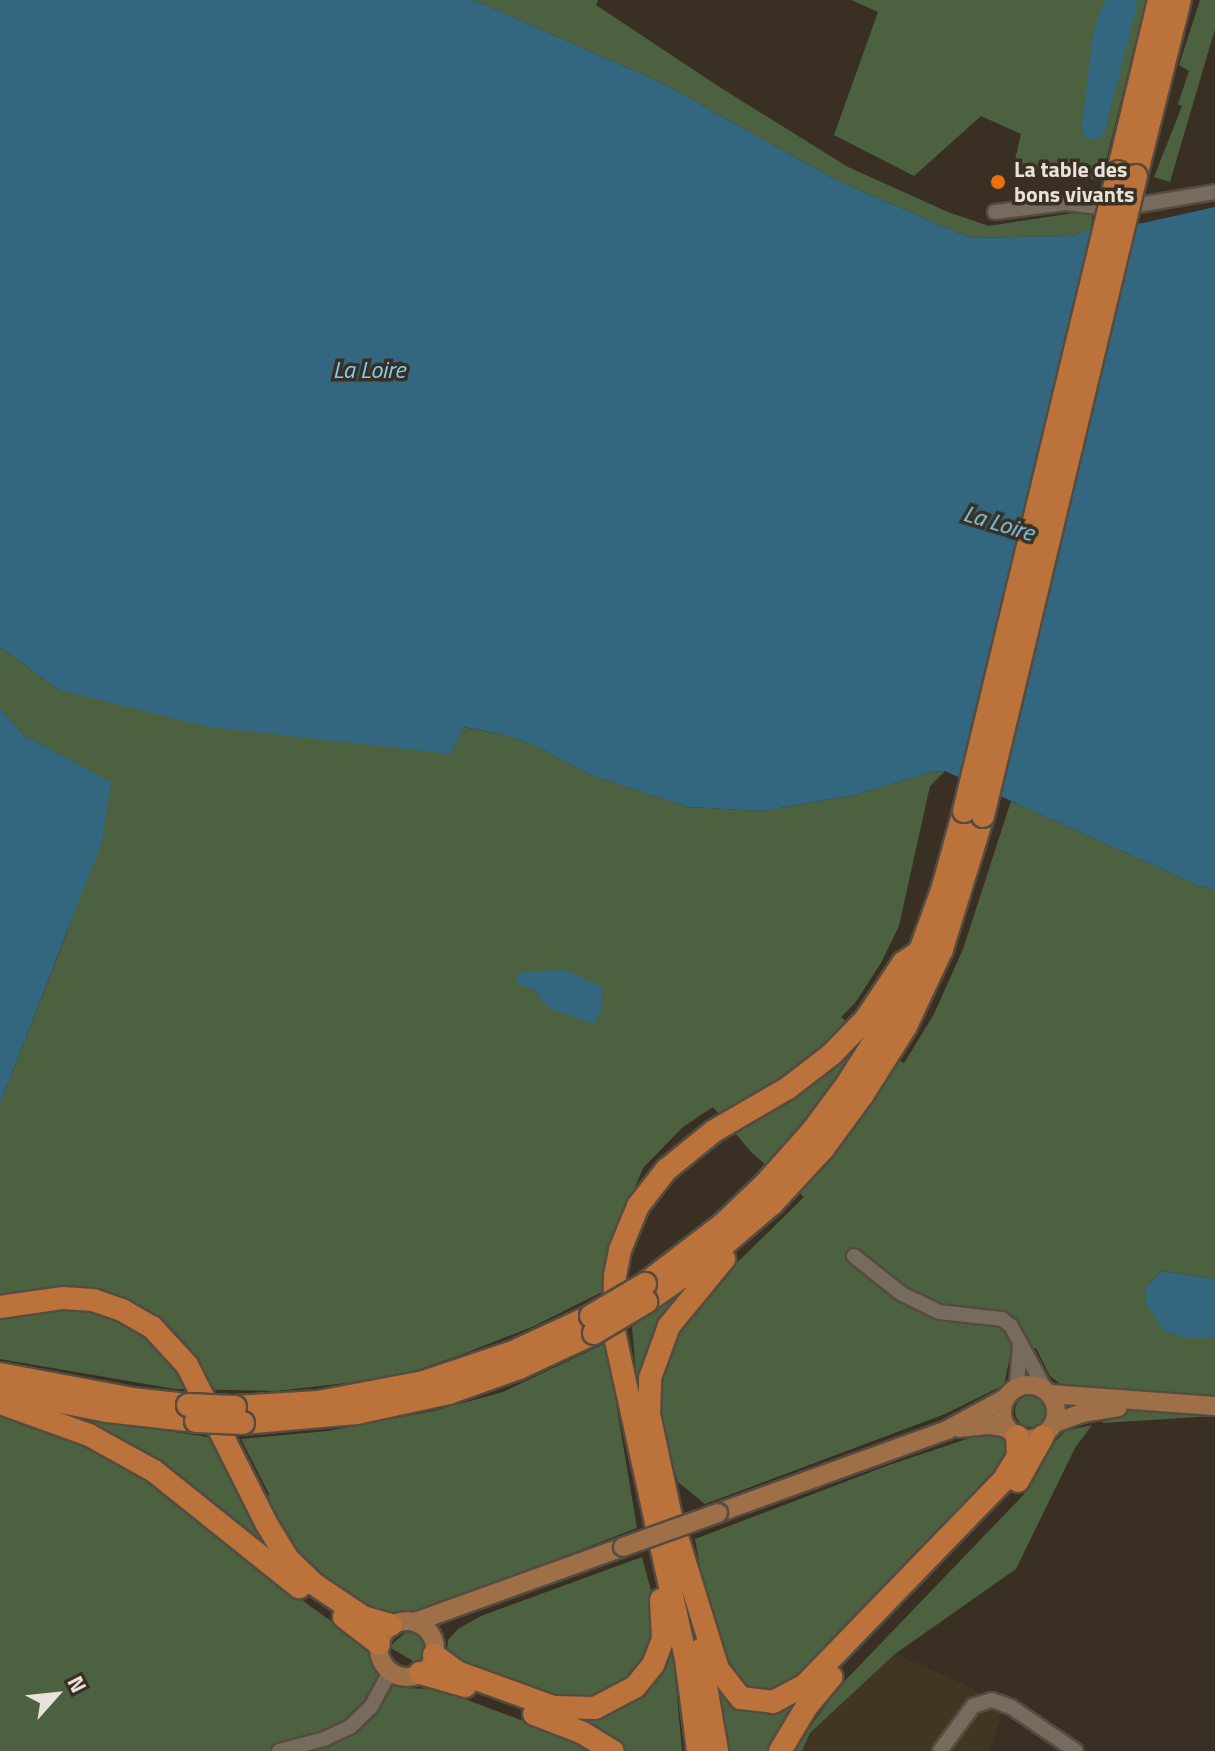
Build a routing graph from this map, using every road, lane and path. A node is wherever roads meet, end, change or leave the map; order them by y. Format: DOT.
graph roads {
  1 [pos="1159,0"];
  2 [pos="1180,0"];
  3 [pos="1188,0"];
  4 [pos="1165,59"];
  5 [pos="1127,174"];
  6 [pos="1215,192"];
  7 [pos="995,212"];
  8 [pos="973,814"];
  9 [pos="882,1030"];
  10 [pos="747,1221"];
  11 [pos="854,1256"];
  12 [pos="0,1307"];
  13 [pos="1020,1341"];
  14 [pos="0,1374"];
  15 [pos="0,1390"];
  16 [pos="1048,1392"];
  17 [pos="1011,1393"];
  18 [pos="1179,1402"];
  19 [pos="0,1403"];
  20 [pos="1215,1406"];
  21 [pos="192,1413"];
  22 [pos="1049,1429"];
  23 [pos="947,1430"];
  24 [pos="1012,1432"];
  25 [pos="660,1508"];
  26 [pos="473,1603"];
  27 [pos="415,1622"];
  28 [pos="391,1625"];
  29 [pos="379,1644"];
  30 [pos="433,1646"];
  31 [pos="390,1672"];
  32 [pos="420,1673"];
  33 [pos="279,1751"];
  34 [pos="613,1751"];
  35 [pos="698,1751"];
  36 [pos="717,1751"];
  37 [pos="780,1751"];
  38 [pos="940,1751"];
  39 [pos="1076,1751"];
  1 -- 5 [label="highway"];
  2 -- 4 [label="highway"];
  3 -- 4 [label="highway"];
  4 -- 5 [label="highway"];
  5 -- 8 [label="highway, bridge"];
  6 -- 7 [label="street"];
  8 -- 9 [label="highway"];
  8 -- 9 [label="highway"];
  9 -- 10 [label="highway"];
  9 -- 10 [label="highway"];
  9 -- 25 [label="highway"];
  10 -- 21 [label="highway, bridge"];
  10 -- 25 [label="highway"];
  11 -- 13 [label="street"];
  12 -- 28 [label="highway"];
  13 -- 16 [label="street"];
  13 -- 17 [label="street"];
  14 -- 21 [label="highway"];
  15 -- 21 [label="highway"];
  16 -- 17 [label="main road"];
  16 -- 18 [label="main road"];
  16 -- 22 [label="main road"];
  17 -- 23 [label="main road"];
  17 -- 24 [label="main road"];
  18 -- 20 [label="main road"];
  18 -- 22 [label="main road"];
  19 -- 29 [label="highway"];
  22 -- 24 [label="main road"];
  22 -- 37 [label="highway"];
  23 -- 24 [label="main road"];
  23 -- 26 [label="main road, bridge"];
  24 -- 25 [label="highway"];
  25 -- 30 [label="highway"];
  25 -- 35 [label="highway"];
  25 -- 36 [label="highway"];
  26 -- 27 [label="main road"];
  26 -- 30 [label="main road"];
  27 -- 28 [label="main road"];
  27 -- 30 [label="main road"];
  28 -- 29 [label="main road"];
  29 -- 31 [label="main road"];
  30 -- 32 [label="main road"];
  31 -- 32 [label="main road"];
  31 -- 33 [label="street"];
  32 -- 34 [label="highway"];
  38 -- 39 [label="street"];
}
